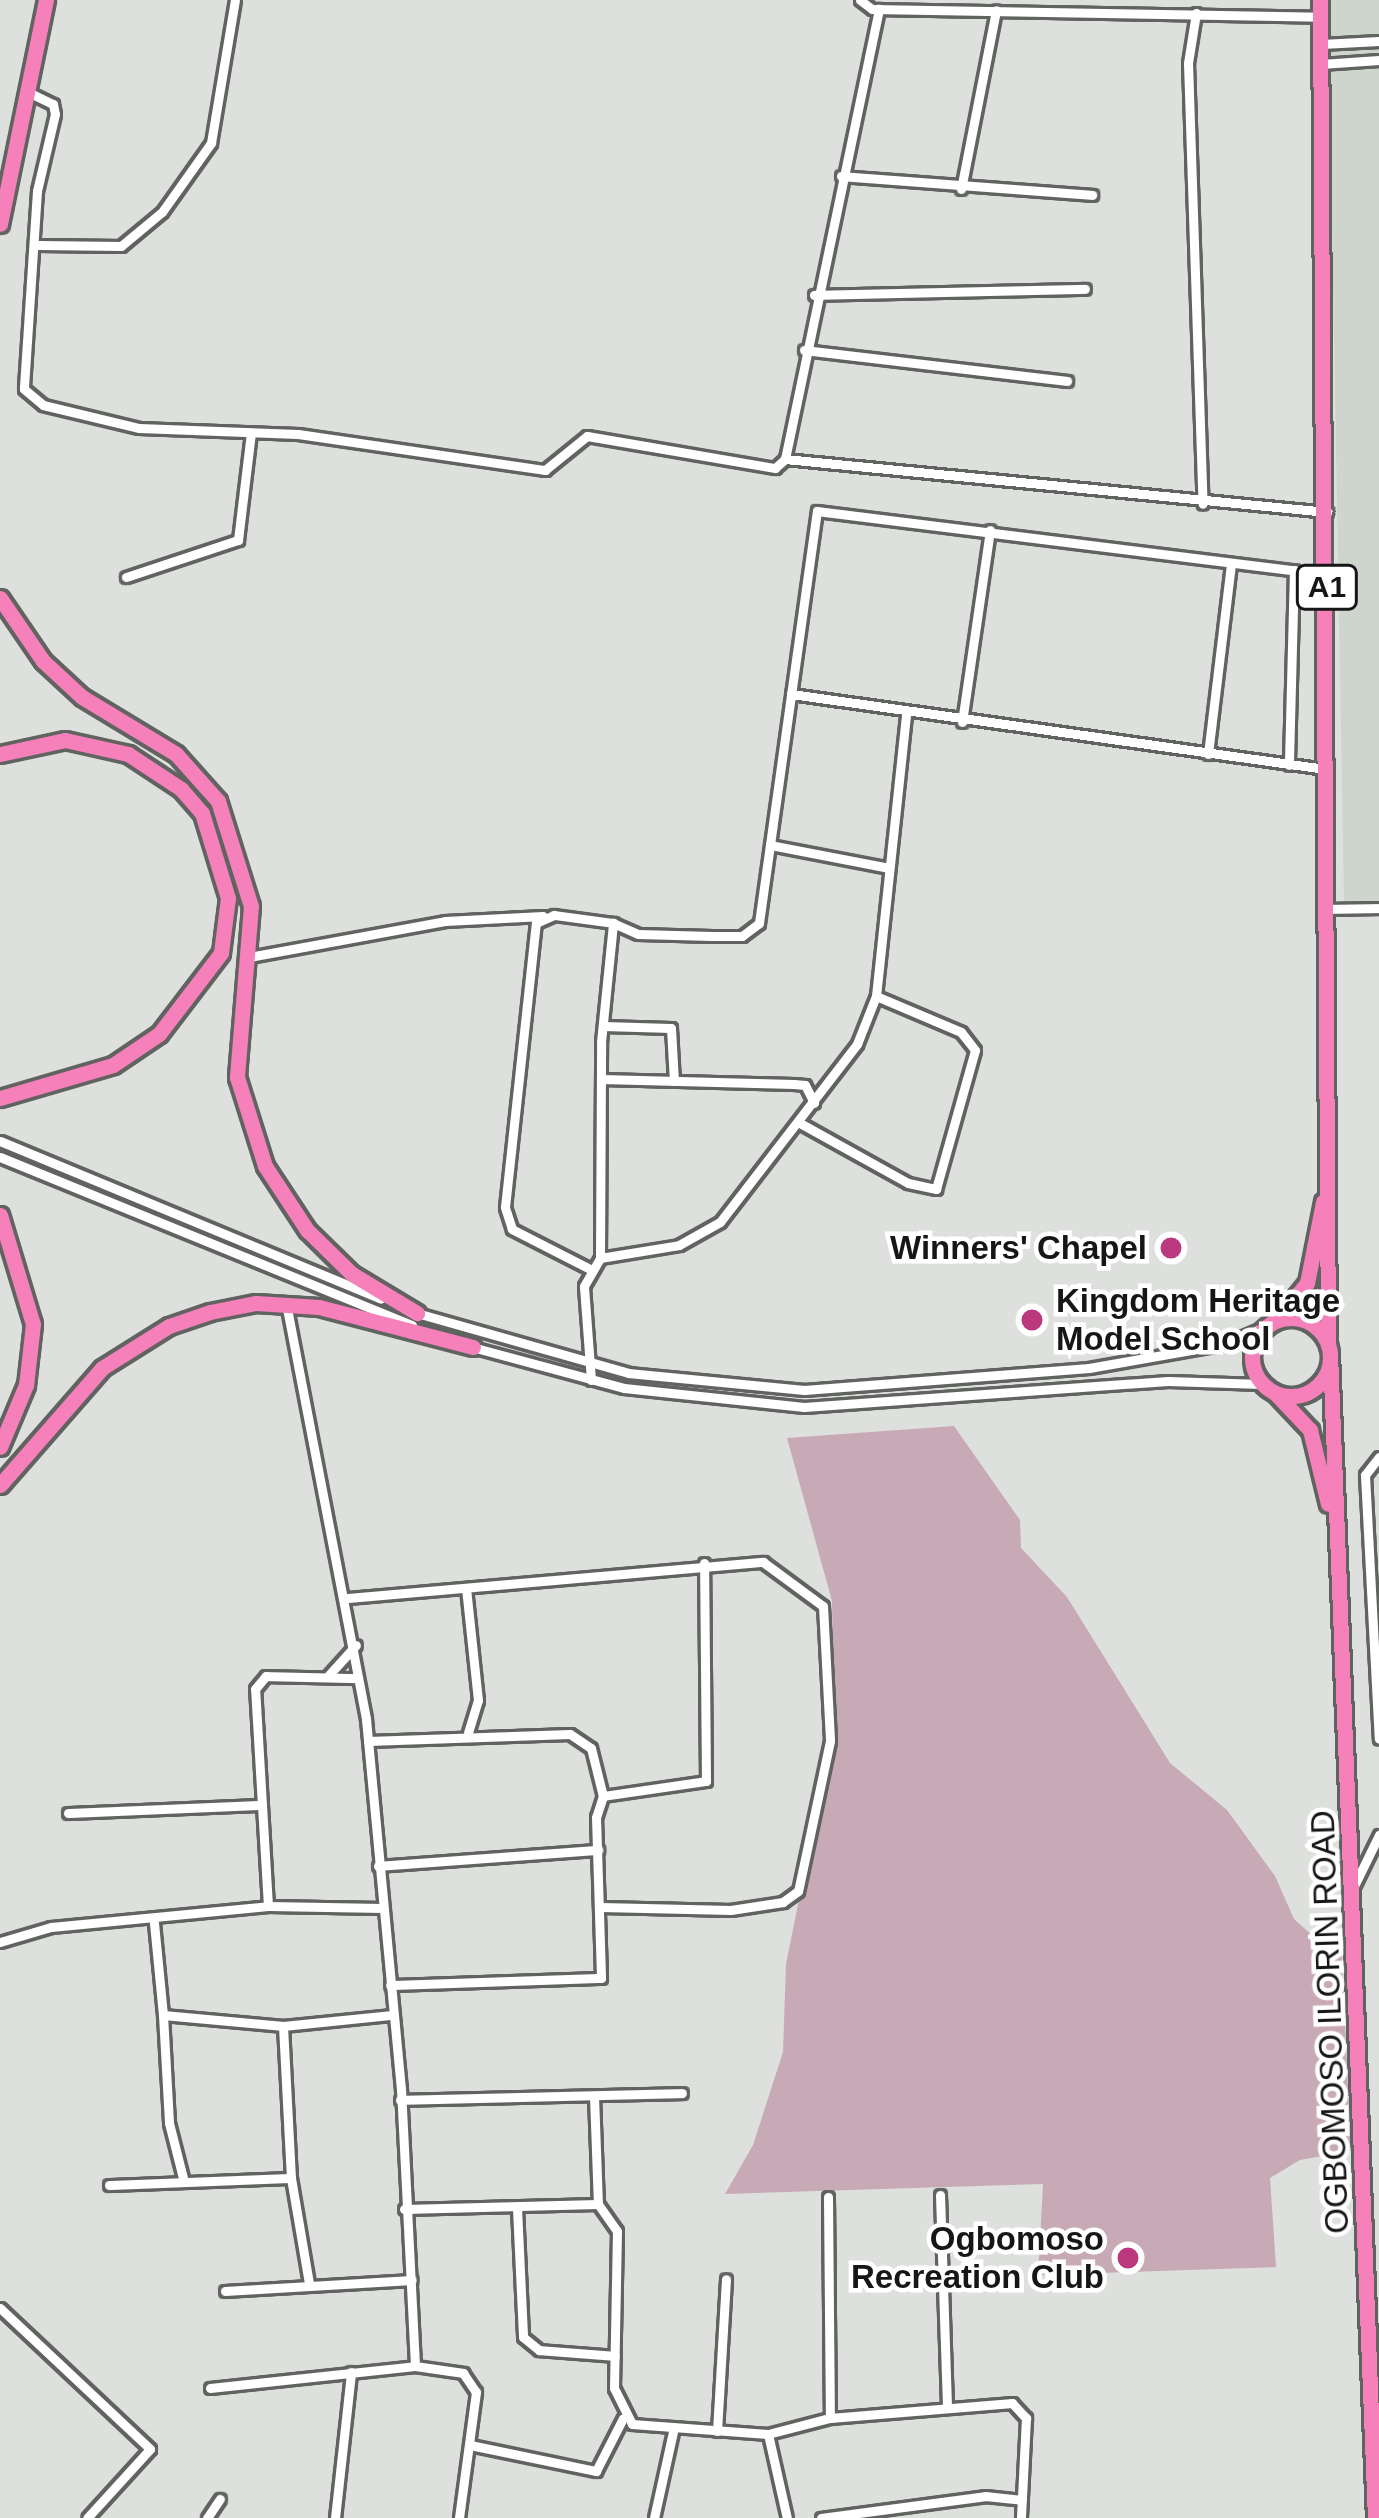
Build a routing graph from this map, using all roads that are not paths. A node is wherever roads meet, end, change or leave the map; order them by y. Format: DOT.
graph roads {
  1 [pos="46,0"];
  2 [pos="235,0"];
  3 [pos="860,0"];
  4 [pos="1240,0"];
  5 [pos="1320,8"];
  6 [pos="879,9"];
  7 [pos="996,10"];
  8 [pos="1196,13"];
  9 [pos="1240,15"];
  10 [pos="1379,41"];
  11 [pos="1321,44"];
  12 [pos="1379,60"];
  13 [pos="1322,64"];
  14 [pos="28,92"];
  15 [pos="841,176"];
  16 [pos="961,189"];
  17 [pos="1092,195"];
  18 [pos="0,224"];
  19 [pos="38,245"];
  20 [pos="1085,289"];
  21 [pos="814,295"];
  22 [pos="804,350"];
  23 [pos="1067,381"];
  24 [pos="251,434"];
  25 [pos="784,459"];
  26 [pos="1203,504"];
  27 [pos="1327,512"];
  28 [pos="990,530"];
  29 [pos="1232,563"];
  30 [pos="126,577"];
  31 [pos="0,598"];
  32 [pos="791,694"];
  33 [pos="906,715"];
  34 [pos="962,722"];
  35 [pos="0,754"];
  36 [pos="1208,754"];
  37 [pos="1289,765"];
  38 [pos="1327,770"];
  39 [pos="770,844"];
  40 [pos="889,868"];
  41 [pos="1379,908"];
  42 [pos="1328,909"];
  43 [pos="542,916"];
  44 [pos="614,923"];
  45 [pos="249,957"];
  46 [pos="876,996"];
  47 [pos="603,1026"];
  48 [pos="601,1079"];
  49 [pos="674,1081"];
  50 [pos="0,1098"];
  51 [pos="814,1102"];
  52 [pos="798,1122"];
  53 [pos="0,1141"];
  54 [pos="0,1156"];
  55 [pos="1327,1175"];
  56 [pos="0,1215"];
  57 [pos="600,1258"];
  58 [pos="590,1269"];
  59 [pos="286,1303"];
  60 [pos="417,1313"];
  61 [pos="1271,1323"];
  62 [pos="472,1347"];
  63 [pos="1329,1349"];
  64 [pos="589,1365"];
  65 [pos="591,1380"];
  66 [pos="924,1383"];
  67 [pos="1268,1388"];
  68 [pos="805,1390"];
  69 [pos="924,1401"];
  70 [pos="804,1407"];
  71 [pos="0,1448"];
  72 [pos="1379,1457"];
  73 [pos="0,1485"];
  74 [pos="1334,1525"];
  75 [pos="704,1563"];
  76 [pos="466,1588"];
  77 [pos="348,1598"];
  78 [pos="356,1645"];
  79 [pos="327,1677"];
  80 [pos="356,1678"];
  81 [pos="1377,1689"];
  82 [pos="468,1733"];
  83 [pos="1379,1739"];
  84 [pos="368,1742"];
  85 [pos="603,1796"];
  86 [pos="260,1805"];
  87 [pos="68,1813"];
  88 [pos="1379,1835"];
  89 [pos="598,1850"];
  90 [pos="378,1866"];
  91 [pos="1354,1886"];
  92 [pos="268,1906"];
  93 [pos="601,1907"];
  94 [pos="383,1908"];
  95 [pos="154,1923"];
  96 [pos="0,1942"];
  97 [pos="390,1985"];
  98 [pos="163,2015"];
  99 [pos="392,2015"];
  100 [pos="283,2026"];
  101 [pos="682,2092"];
  102 [pos="594,2096"];
  103 [pos="400,2100"];
  104 [pos="290,2178"];
  105 [pos="184,2182"];
  106 [pos="110,2185"];
  107 [pos="940,2195"];
  108 [pos="828,2197"];
  109 [pos="598,2204"];
  110 [pos="517,2208"];
  111 [pos="404,2210"];
  112 [pos="726,2279"];
  113 [pos="412,2280"];
  114 [pos="309,2283"];
  115 [pos="225,2291"];
  116 [pos="0,2308"];
  117 [pos="615,2356"];
  118 [pos="416,2366"];
  119 [pos="351,2372"];
  120 [pos="210,2388"];
  121 [pos="1375,2400"];
  122 [pos="947,2405"];
  123 [pos="623,2418"];
  124 [pos="830,2418"];
  125 [pos="674,2427"];
  126 [pos="717,2431"];
  127 [pos="768,2434"];
  128 [pos="470,2445"];
  129 [pos="220,2498"];
  130 [pos="1022,2500"];
  131 [pos="88,2518"];
  132 [pos="207,2518"];
  133 [pos="335,2518"];
  134 [pos="459,2518"];
  135 [pos="654,2518"];
  136 [pos="787,2518"];
  137 [pos="821,2518"];
  138 [pos="1021,2518"];
  139 [pos="1375,2518"];
  1 -- 14 [label="highway"];
  2 -- 19 [label="street"];
  3 -- 6 [label="street"];
  4 -- 9 [label="street"];
  5 -- 9 [label="street"];
  5 -- 11 [label="highway, A1"];
  6 -- 7 [label="street"];
  6 -- 15 [label="street"];
  7 -- 8 [label="street"];
  7 -- 16 [label="street"];
  8 -- 9 [label="street"];
  8 -- 26 [label="street"];
  10 -- 11 [label="street"];
  11 -- 13 [label="highway, A1"];
  12 -- 13 [label="street"];
  13 -- 27 [label="highway, A1"];
  14 -- 18 [label="highway"];
  14 -- 19 [label="street"];
  15 -- 16 [label="street"];
  15 -- 21 [label="street"];
  16 -- 17 [label="street"];
  19 -- 24 [label="street"];
  20 -- 21 [label="street"];
  21 -- 22 [label="street"];
  22 -- 23 [label="street"];
  22 -- 25 [label="street"];
  24 -- 25 [label="street"];
  24 -- 30 [label="street"];
  25 -- 26 [label="street"];
  26 -- 27 [label="street"];
  27 -- 38 [label="highway, A1"];
  28 -- 29 [label="street"];
  28 -- 32 [label="street"];
  28 -- 34 [label="street"];
  29 -- 36 [label="street"];
  29 -- 37 [label="street"];
  31 -- 45 [label="highway"];
  32 -- 33 [label="street"];
  32 -- 39 [label="street"];
  33 -- 34 [label="street"];
  33 -- 40 [label="street"];
  34 -- 36 [label="street"];
  35 -- 50 [label="highway"];
  36 -- 37 [label="street"];
  37 -- 38 [label="street"];
  38 -- 42 [label="highway, A1"];
  39 -- 40 [label="street"];
  39 -- 44 [label="street"];
  40 -- 46 [label="street"];
  41 -- 42 [label="street"];
  42 -- 55 [label="highway, A1"];
  43 -- 44 [label="street"];
  43 -- 45 [label="street"];
  43 -- 58 [label="street"];
  44 -- 47 [label="street"];
  45 -- 60 [label="highway"];
  46 -- 51 [label="street"];
  46 -- 52 [label="street"];
  47 -- 48 [label="street"];
  47 -- 49 [label="street"];
  48 -- 49 [label="street"];
  48 -- 57 [label="street"];
  49 -- 51 [label="street"];
  51 -- 52 [label="street"];
  52 -- 57 [label="street"];
  53 -- 60 [label="street"];
  54 -- 62 [label="street"];
  55 -- 61 [label="highway, A1"];
  55 -- 63 [label="highway, A1"];
  56 -- 71 [label="highway"];
  57 -- 58 [label="street"];
  58 -- 64 [label="street"];
  59 -- 62 [label="highway"];
  59 -- 73 [label="highway"];
  59 -- 77 [label="street"];
  60 -- 64 [label="street"];
  61 -- 63 [label="highway"];
  61 -- 66 [label="street"];
  61 -- 67 [label="highway"];
  62 -- 65 [label="street"];
  63 -- 67 [label="highway"];
  63 -- 74 [label="highway, A1"];
  64 -- 65 [label="street"];
  64 -- 68 [label="street"];
  65 -- 70 [label="street"];
  66 -- 68 [label="street"];
  66 -- 69 [label="street"];
  67 -- 69 [label="street"];
  67 -- 74 [label="highway, A1"];
  68 -- 70 [label="street"];
  69 -- 70 [label="street"];
  72 -- 81 [label="street"];
  74 -- 91 [label="highway, OGBOMOSO ILORIN ROAD / A1"];
  75 -- 76 [label="street"];
  75 -- 85 [label="street"];
  75 -- 93 [label="street"];
  76 -- 77 [label="street"];
  76 -- 82 [label="street"];
  77 -- 78 [label="street"];
  78 -- 79 [label="street"];
  78 -- 80 [label="street"];
  79 -- 80 [label="street"];
  79 -- 86 [label="street"];
  80 -- 84 [label="street"];
  81 -- 83 [label="street"];
  82 -- 84 [label="street"];
  82 -- 85 [label="street"];
  84 -- 90 [label="street"];
  85 -- 89 [label="street"];
  86 -- 87 [label="street"];
  86 -- 92 [label="street"];
  88 -- 91 [label="street"];
  89 -- 90 [label="street"];
  89 -- 93 [label="street"];
  90 -- 94 [label="street"];
  91 -- 121 [label="highway, OGBOMOSO ILORIN ROAD / A1"];
  92 -- 94 [label="street"];
  92 -- 95 [label="street"];
  93 -- 97 [label="street"];
  94 -- 97 [label="street"];
  95 -- 96 [label="street"];
  95 -- 98 [label="street"];
  97 -- 99 [label="street"];
  98 -- 100 [label="street"];
  98 -- 105 [label="street"];
  99 -- 100 [label="street"];
  99 -- 103 [label="street"];
  100 -- 104 [label="street"];
  101 -- 102 [label="street"];
  102 -- 103 [label="street"];
  102 -- 109 [label="street"];
  103 -- 111 [label="street"];
  104 -- 105 [label="street"];
  104 -- 114 [label="street"];
  105 -- 106 [label="street"];
  107 -- 122 [label="street"];
  108 -- 124 [label="street"];
  109 -- 110 [label="street"];
  109 -- 117 [label="street"];
  110 -- 111 [label="street"];
  110 -- 117 [label="street"];
  111 -- 113 [label="street"];
  112 -- 126 [label="street"];
  113 -- 114 [label="street"];
  113 -- 118 [label="street"];
  114 -- 115 [label="street"];
  116 -- 131 [label="street"];
  117 -- 123 [label="street"];
  118 -- 119 [label="street"];
  118 -- 128 [label="street"];
  119 -- 120 [label="street"];
  119 -- 133 [label="street"];
  121 -- 139 [label="highway, OGBOMOSO ILORIN ROAD / A1"];
  122 -- 124 [label="street"];
  122 -- 130 [label="street"];
  123 -- 125 [label="street"];
  123 -- 128 [label="street"];
  124 -- 127 [label="street"];
  125 -- 126 [label="street"];
  125 -- 135 [label="street"];
  126 -- 127 [label="street"];
  127 -- 136 [label="street"];
  128 -- 134 [label="street"];
  129 -- 132 [label="street"];
  130 -- 137 [label="street"];
  130 -- 138 [label="street"];
}
